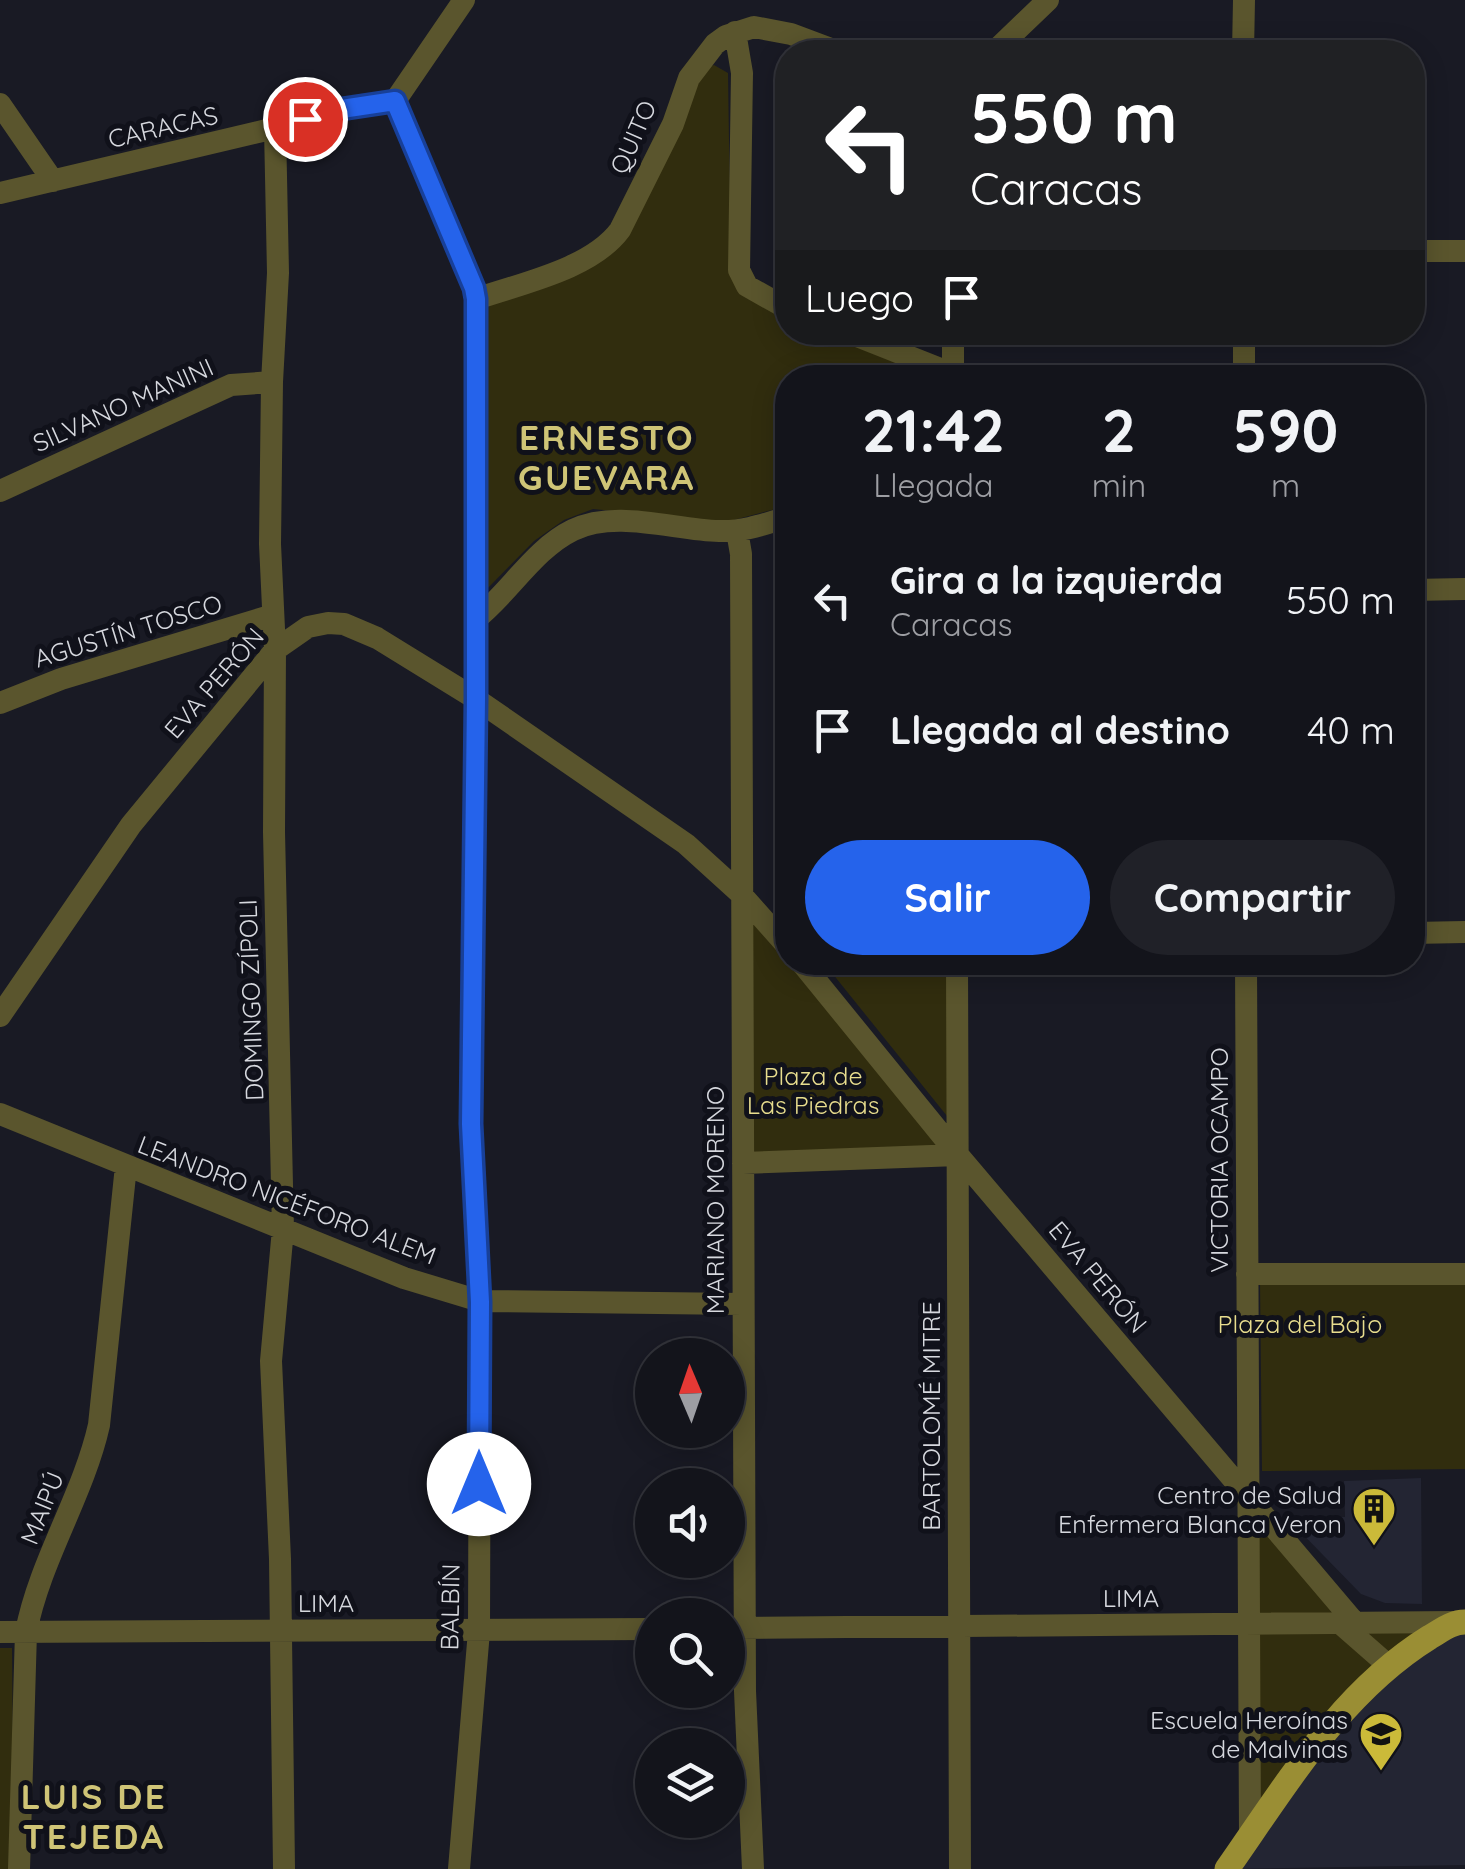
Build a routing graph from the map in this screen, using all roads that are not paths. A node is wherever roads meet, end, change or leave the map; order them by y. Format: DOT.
graph roads {
  1 [pos="464,0"];
  2 [pos="1048,0"];
  3 [pos="1244,0"];
  4 [pos="735,32"];
  5 [pos="805,40"];
  6 [pos="1006,40"];
  7 [pos="1244,40"];
  8 [pos="395,101"];
  9 [pos="0,104"];
  10 [pos="276,128"];
  11 [pos="52,181"];
  12 [pos="0,193"];
  13 [pos="1465,250"];
  14 [pos="1425,251"];
  15 [pos="476,299"];
  16 [pos="775,302"];
  17 [pos="878,345"];
  18 [pos="926,365"];
  19 [pos="272,382"];
  20 [pos="0,491"];
  21 [pos="775,521"];
  22 [pos="737,531"];
  23 [pos="1425,590"];
  24 [pos="1465,590"];
  25 [pos="273,615"];
  26 [pos="476,619"];
  27 [pos="275,650"];
  28 [pos="476,699"];
  29 [pos="0,702"];
  30 [pos="740,893"];
  31 [pos="775,930"];
  32 [pos="1425,932"];
  33 [pos="1465,932"];
  34 [pos="811,975"];
  35 [pos="957,975"];
  36 [pos="1246,975"];
  37 [pos="0,1016"];
  38 [pos="0,1114"];
  39 [pos="958,1155"];
  40 [pos="742,1163"];
  41 [pos="126,1166"];
  42 [pos="282,1229"];
  43 [pos="1248,1274"];
  44 [pos="1465,1274"];
  45 [pos="480,1302"];
  46 [pos="742,1304"];
  47 [pos="1246,1494"];
  48 [pos="737,1598"];
  49 [pos="1460,1622"];
  50 [pos="1348,1624"];
  51 [pos="1248,1625"];
  52 [pos="959,1627"];
  53 [pos="635,1628"];
  54 [pos="745,1628"];
  55 [pos="282,1630"];
  56 [pos="479,1630"];
  57 [pos="0,1632"];
  58 [pos="26,1632"];
  59 [pos="1389,1666"];
  60 [pos="742,1708"];
  61 [pos="1250,1836"];
  62 [pos="20,1869"];
  63 [pos="284,1869"];
  64 [pos="459,1869"];
  65 [pos="753,1869"];
  66 [pos="960,1869"];
  67 [pos="1226,1869"];
  1 -- 8 [label="street"];
  2 -- 6 [label="street"];
  3 -- 7 [label="street"];
  4 -- 5 [label="street"];
  4 -- 15 [label="street, QUITO"];
  4 -- 16 [label="street"];
  8 -- 10 [label="street, CARACAS"];
  8 -- 15 [label="street, BALBÍN"];
  9 -- 11 [label="street"];
  10 -- 11 [label="street, CARACAS"];
  10 -- 19 [label="street, DOMINGO ZÍPOLI"];
  11 -- 12 [label="street, CARACAS"];
  13 -- 14 [label="street"];
  15 -- 26 [label="street, BALBÍN"];
  17 -- 18 [label="street"];
  19 -- 20 [label="street, SILVANO MANINI"];
  19 -- 25 [label="street, DOMINGO ZÍPOLI"];
  21 -- 22 [label="street"];
  22 -- 26 [label="street"];
  22 -- 30 [label="street, MARIANO MORENO"];
  23 -- 24 [label="street"];
  25 -- 27 [label="street, DOMINGO ZÍPOLI"];
  25 -- 29 [label="street, AGUSTÍN TOSCO"];
  26 -- 28 [label="street, BALBÍN"];
  27 -- 28 [label="street, EVA PERÓN"];
  27 -- 37 [label="street, EVA PERÓN"];
  27 -- 42 [label="street, DOMINGO ZÍPOLI"];
  28 -- 30 [label="street, EVA PERÓN"];
  28 -- 45 [label="street, BALBÍN"];
  30 -- 31 [label="street, EVA PERÓN"];
  30 -- 40 [label="street, MARIANO MORENO"];
  32 -- 33 [label="street"];
  34 -- 39 [label="street, EVA PERÓN"];
  35 -- 39 [label="street, BARTOLOMÉ MITRE"];
  36 -- 43 [label="street, VICTORIA OCAMPO"];
  38 -- 41 [label="street, LEANDRO NICÉFORO ALEM"];
  39 -- 40 [label="street"];
  39 -- 47 [label="street, EVA PERÓN"];
  39 -- 52 [label="street, BARTOLOMÉ MITRE"];
  40 -- 46 [label="street, MARIANO MORENO"];
  41 -- 42 [label="street, LEANDRO NICÉFORO ALEM"];
  41 -- 58 [label="street, MAIPÚ"];
  42 -- 45 [label="street, LEANDRO NICÉFORO ALEM"];
  42 -- 55 [label="street, DOMINGO ZÍPOLI"];
  43 -- 44 [label="street"];
  43 -- 47 [label="street, VICTORIA OCAMPO"];
  45 -- 46 [label="street, LEANDRO NICÉFORO ALEM"];
  45 -- 56 [label="street, BALBÍN"];
  46 -- 48 [label="street, MARIANO MORENO"];
  47 -- 50 [label="street, EVA PERÓN"];
  47 -- 51 [label="street, VICTORIA OCAMPO"];
  49 -- 50 [label="street, LIMA"];
  49 -- 59 [label="main road"];
  50 -- 51 [label="street, LIMA"];
  50 -- 59 [label="street, EVA PERÓN"];
  51 -- 52 [label="street, LIMA"];
  51 -- 61 [label="street, VICTORIA OCAMPO"];
  52 -- 54 [label="street, LIMA"];
  52 -- 66 [label="street, BARTOLOMÉ MITRE"];
  53 -- 56 [label="street, LIMA"];
  55 -- 56 [label="street, LIMA"];
  55 -- 58 [label="street, LIMA"];
  55 -- 63 [label="street, DOMINGO ZÍPOLI"];
  56 -- 64 [label="street, BALBÍN"];
  57 -- 58 [label="street, LIMA"];
  58 -- 62 [label="street, MAIPÚ"];
  59 -- 61 [label="main road"];
  60 -- 65 [label="street, MARIANO MORENO"];
  61 -- 67 [label="main road"];
}
